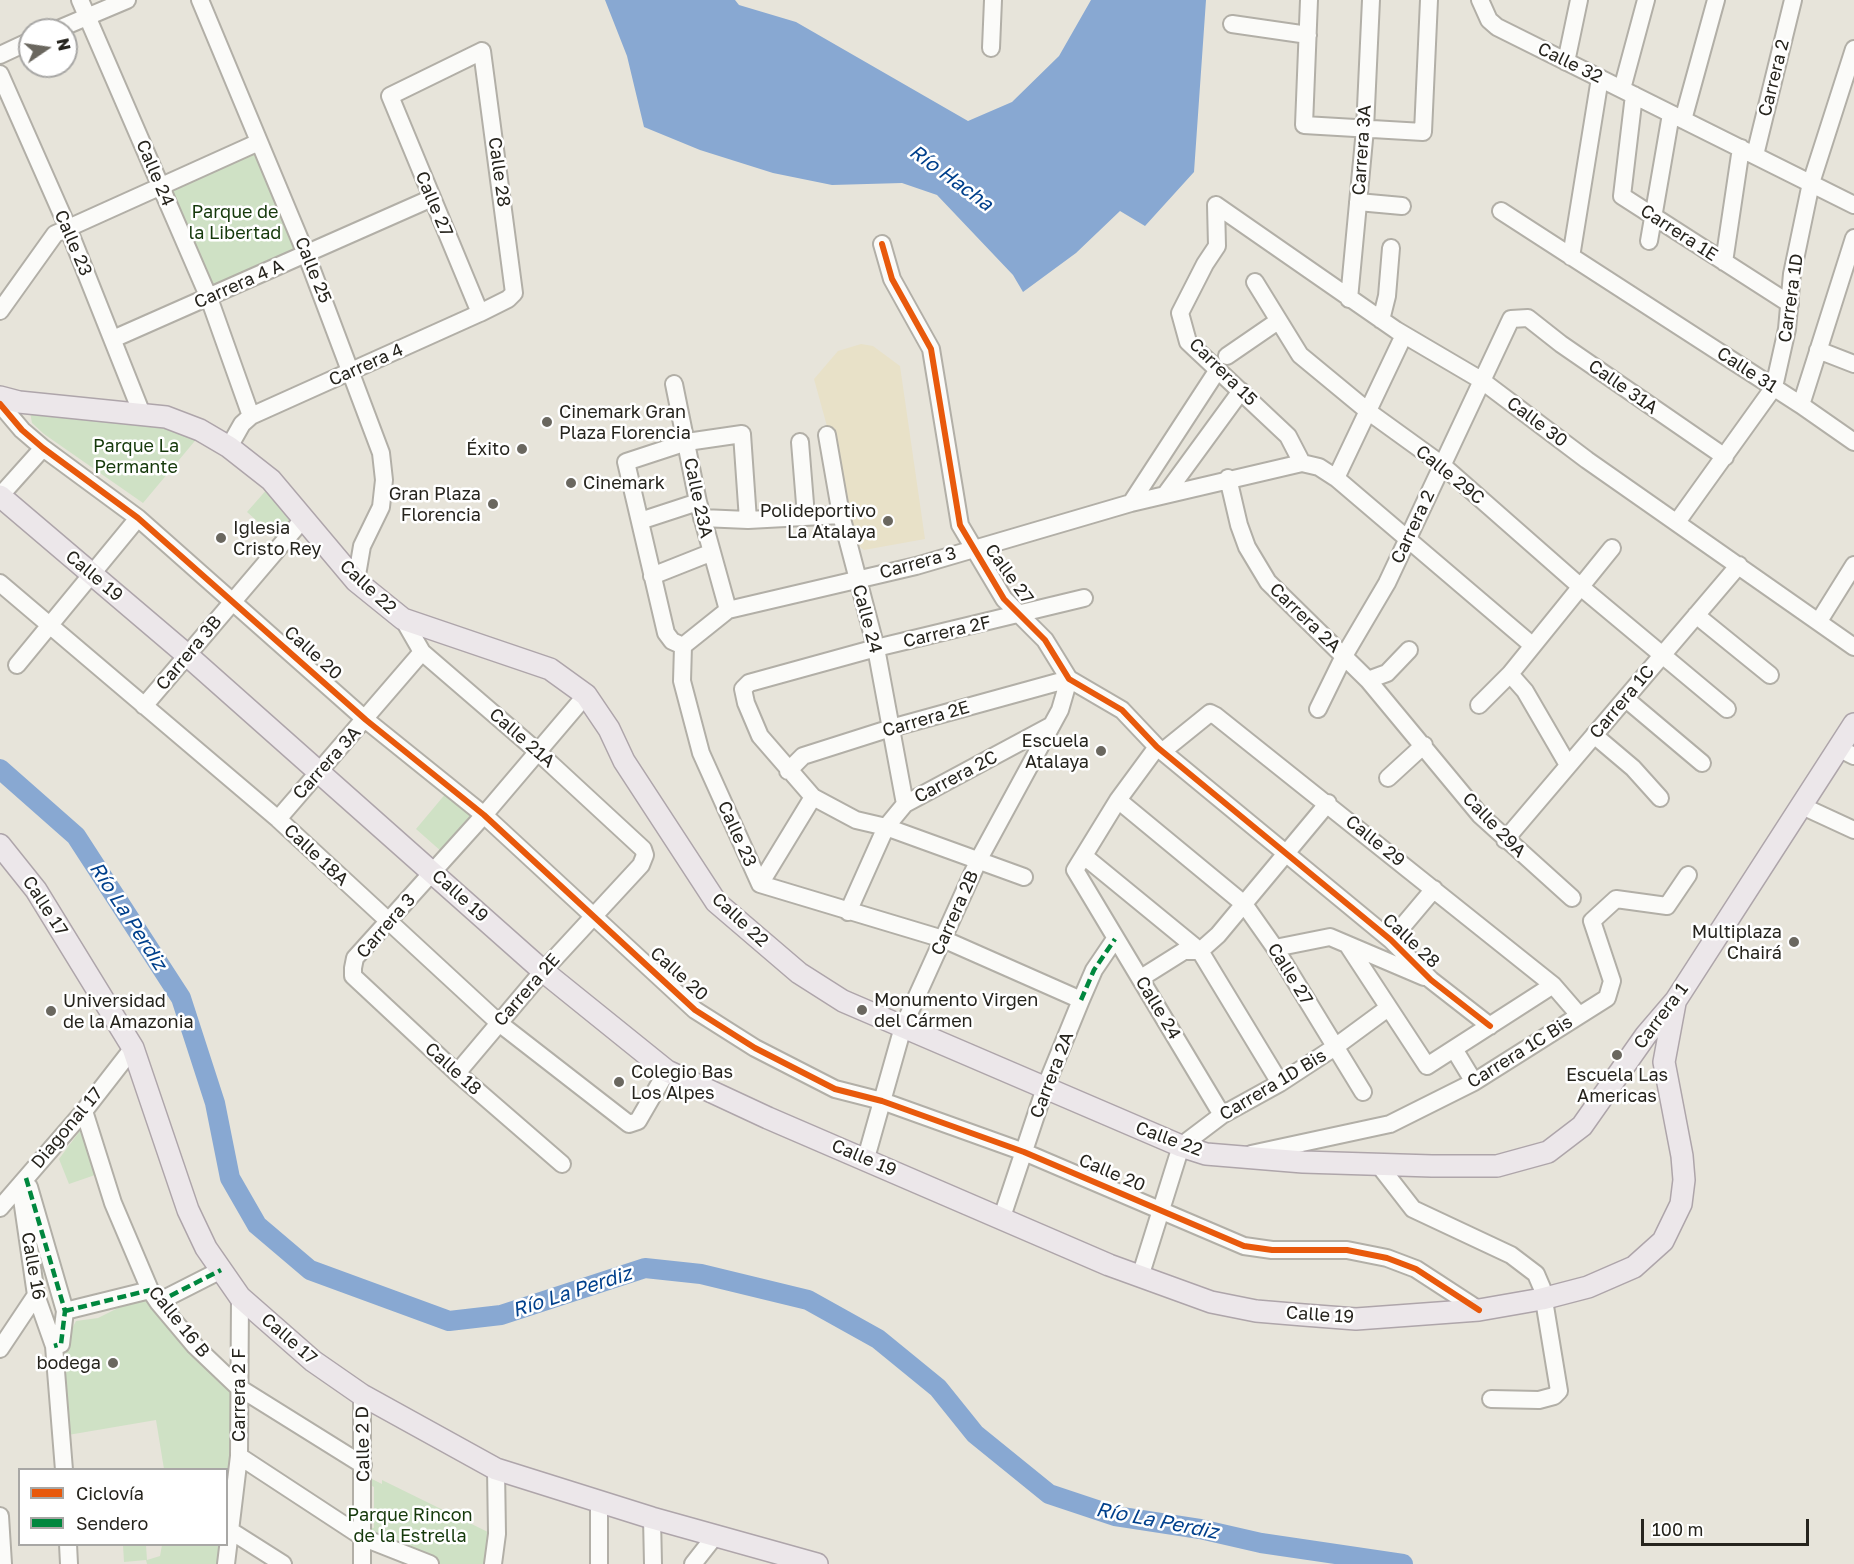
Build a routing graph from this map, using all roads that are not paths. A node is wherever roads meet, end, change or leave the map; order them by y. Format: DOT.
graph roads {
  1 [pos="80,0"];
  2 [pos="127,0"];
  3 [pos="200,0"];
  4 [pos="993,0"];
  5 [pos="1309,0"];
  6 [pos="1371,0"];
  7 [pos="1429,0"];
  8 [pos="1480,0"];
  9 [pos="1578,0"];
  10 [pos="1646,0"];
  11 [pos="1716,0"];
  12 [pos="1793,0"];
  13 [pos="87,16"];
  14 [pos="78,20"];
  15 [pos="1232,24"];
  16 [pos="1308,35"];
  17 [pos="18,47"];
  18 [pos="990,48"];
  19 [pos="1854,49"];
  20 [pos="483,51"];
  21 [pos="0,55"];
  22 [pos="1566,62"];
  23 [pos="0,74"];
  24 [pos="1600,78"];
  25 [pos="1628,92"];
  26 [pos="1677,117"];
  27 [pos="1365,129"];
  28 [pos="259,142"];
  29 [pos="1748,152"];
  30 [pos="1811,183"];
  31 [pos="161,186"];
  32 [pos="432,198"];
  33 [pos="1358,202"];
  34 [pos="1216,205"];
  35 [pos="1854,205"];
  36 [pos="1402,206"];
  37 [pos="1501,211"];
  38 [pos="1653,216"];
  39 [pos="68,228"];
  40 [pos="1854,238"];
  41 [pos="1649,241"];
  42 [pos="882,244"];
  43 [pos="1391,249"];
  44 [pos="306,254"];
  45 [pos="1571,257"];
  46 [pos="1724,262"];
  47 [pos="1256,282"];
  48 [pos="514,293"];
  49 [pos="209,298"];
  50 [pos="1349,299"];
  51 [pos="1790,304"];
  52 [pos="0,311"];
  53 [pos="480,313"];
  54 [pos="1523,317"];
  55 [pos="1381,320"];
  56 [pos="1278,321"];
  57 [pos="1404,335"];
  58 [pos="113,339"];
  59 [pos="1818,350"];
  60 [pos="1227,356"];
  61 [pos="1854,364"];
  62 [pos="353,371"];
  63 [pos="1217,371"];
  64 [pos="1481,380"];
  65 [pos="675,384"];
  66 [pos="1774,387"];
  67 [pos="1241,391"];
  68 [pos="0,397"];
  69 [pos="0,404"];
  70 [pos="1801,405"];
  71 [pos="1369,412"];
  72 [pos="142,414"];
  73 [pos="251,416"];
  74 [pos="827,435"];
  75 [pos="1853,439"];
  76 [pos="687,442"];
  77 [pos="800,442"];
  78 [pos="229,447"];
  79 [pos="43,448"];
  80 [pos="1725,457"];
  81 [pos="1302,464"];
  82 [pos="1442,464"];
  83 [pos="1228,478"];
  84 [pos="1336,478"];
  85 [pos="1165,495"];
  86 [pos="0,496"];
  87 [pos="1131,503"];
  88 [pos="700,510"];
  89 [pos="841,515"];
  90 [pos="806,516"];
  91 [pos="138,518"];
  92 [pos="304,518"];
  93 [pos="748,520"];
  94 [pos="640,521"];
  95 [pos="1677,522"];
  96 [pos="1408,538"];
  97 [pos="362,546"];
  98 [pos="972,548"];
  99 [pos="1612,548"];
  100 [pos="710,553"];
  101 [pos="339,561"];
  102 [pos="1739,565"];
  103 [pos="1854,565"];
  104 [pos="92,574"];
  105 [pos="652,576"];
  106 [pos="857,579"];
  107 [pos="356,581"];
  108 [pos="0,583"];
  109 [pos="1582,588"];
  110 [pos="1084,598"];
  111 [pos="233,602"];
  112 [pos="728,610"];
  113 [pos="1018,615"];
  114 [pos="1696,615"];
  115 [pos="403,619"];
  116 [pos="1819,621"];
  117 [pos="49,625"];
  118 [pos="1532,645"];
  119 [pos="683,646"];
  120 [pos="1854,647"];
  121 [pos="876,648"];
  122 [pos="1409,650"];
  123 [pos="422,652"];
  124 [pos="1662,654"];
  125 [pos="187,655"];
  126 [pos="1344,656"];
  127 [pos="17,665"];
  128 [pos="1510,674"];
  129 [pos="1770,675"];
  130 [pos="1070,679"];
  131 [pos="1368,680"];
  132 [pos="586,694"];
  133 [pos="1626,699"];
  134 [pos="1479,705"];
  135 [pos="144,706"];
  136 [pos="1318,709"];
  137 [pos="1727,709"];
  138 [pos="366,720"];
  139 [pos="1854,724"];
  140 [pos="1053,725"];
  141 [pos="891,728"];
  142 [pos="1594,735"];
  143 [pos="1424,745"];
  144 [pos="1160,749"];
  145 [pos="538,752"];
  146 [pos="1846,752"];
  147 [pos="1702,762"];
  148 [pos="1568,765"];
  149 [pos="319,771"];
  150 [pos="788,771"];
  151 [pos="1388,778"];
  152 [pos="813,797"];
  153 [pos="1659,798"];
  154 [pos="1118,800"];
  155 [pos="1328,803"];
  156 [pos="905,804"];
  157 [pos="1802,806"];
  158 [pos="484,815"];
  159 [pos="278,819"];
  160 [pos="886,827"];
  161 [pos="1854,830"];
  162 [pos="1505,840"];
  163 [pos="0,845"];
  164 [pos="1285,854"];
  165 [pos="645,855"];
  166 [pos="979,859"];
  167 [pos="1080,863"];
  168 [pos="432,872"];
  169 [pos="1688,874"];
  170 [pos="1024,878"];
  171 [pos="760,884"];
  172 [pos="1434,889"];
  173 [pos="1572,898"];
  174 [pos="1244,904"];
  175 [pos="848,912"];
  176 [pos="595,916"];
  177 [pos="388,923"];
  178 [pos="943,939"];
  179 [pos="1115,939"];
  180 [pos="1391,940"];
  181 [pos="1349,947"];
  182 [pos="1275,948"];
  183 [pos="1200,951"];
  184 [pos="352,968"];
  185 [pos="543,971"];
  186 [pos="1141,978"];
  187 [pos="1431,980"];
  188 [pos="1554,985"];
  189 [pos="1081,1000"];
  190 [pos="1676,1000"];
  191 [pos="1388,1008"];
  192 [pos="1579,1015"];
  193 [pos="499,1023"];
  194 [pos="1490,1026"];
  195 [pos="903,1028"];
  196 [pos="1335,1047"];
  197 [pos="133,1048"];
  198 [pos="1454,1049"];
  199 [pos="667,1071"];
  200 [pos="457,1072"];
  201 [pos="1474,1082"];
  202 [pos="1280,1083"];
  203 [pos="1045,1088"];
  204 [pos="1363,1092"];
  205 [pos="882,1101"];
  206 [pos="84,1111"];
  207 [pos="1222,1115"];
  208 [pos="1181,1146"];
  209 [pos="1024,1152"];
  210 [pos="1237,1156"];
  211 [pos="866,1158"];
  212 [pos="562,1164"];
  213 [pos="1378,1164"];
  214 [pos="23,1181"];
  215 [pos="0,1208"];
  216 [pos="1163,1210"];
  217 [pos="1002,1217"];
  218 [pos="221,1270"];
  219 [pos="1140,1277"];
  220 [pos="36,1295"];
  221 [pos="154,1296"];
  222 [pos="240,1297"];
  223 [pos="1542,1299"];
  224 [pos="1479,1310"];
  225 [pos="65,1311"];
  226 [pos="54,1346"];
  227 [pos="0,1349"];
  228 [pos="238,1387"];
  229 [pos="362,1395"];
  230 [pos="1491,1399"];
  231 [pos="239,1456"];
  232 [pos="363,1465"];
  233 [pos="64,1468"];
  234 [pos="496,1469"];
  235 [pos="599,1502"];
  236 [pos="0,1516"];
  237 [pos="652,1518"];
  238 [pos="231,1531"];
  239 [pos="715,1536"];
  240 [pos="364,1538"];
  241 [pos="68,1546"];
  242 [pos="812,1563"];
  243 [pos="3,1564"];
  244 [pos="69,1564"];
  245 [pos="226,1564"];
  246 [pos="283,1564"];
  247 [pos="362,1564"];
  248 [pos="430,1564"];
  249 [pos="494,1564"];
  250 [pos="599,1564"];
  251 [pos="653,1564"];
  252 [pos="693,1564"];
  1 -- 13 [label="street, Calle 24"];
  2 -- 13 [label="street"];
  3 -- 28 [label="street, Calle 25"];
  4 -- 18 [label="street"];
  5 -- 16 [label="street"];
  6 -- 27 [label="street, Carrera 3A"];
  7 -- 27 [label="street"];
  8 -- 22 [label="street, Calle 32"];
  9 -- 22 [label="street"];
  10 -- 25 [label="street"];
  11 -- 26 [label="street"];
  12 -- 29 [label="street, Carrera 2"];
  13 -- 14 [label="street"];
  13 -- 31 [label="street, Calle 24"];
  15 -- 16 [label="street"];
  16 -- 27 [label="street"];
  17 -- 21 [label="street"];
  19 -- 30 [label="street, Carrera 1D"];
  20 -- 32 [label="street, Calle 27"];
  20 -- 48 [label="street, Calle 28"];
  22 -- 24 [label="street, Calle 32"];
  23 -- 39 [label="street, Calle 23"];
  24 -- 25 [label="street, Calle 32"];
  24 -- 45 [label="street"];
  25 -- 26 [label="street, Calle 32"];
  25 -- 38 [label="street, Carrera 1E"];
  26 -- 29 [label="street, Calle 32"];
  26 -- 38 [label="street"];
  27 -- 33 [label="street, Carrera 3A"];
  28 -- 31 [label="street"];
  28 -- 44 [label="street, Calle 25"];
  29 -- 30 [label="street, Calle 32"];
  29 -- 46 [label="street, Carrera 1E"];
  30 -- 35 [label="street, Calle 32"];
  30 -- 51 [label="street, Carrera 1D"];
  31 -- 39 [label="street"];
  31 -- 49 [label="street, Calle 24"];
  32 -- 44 [label="street, Carrera 4 A"];
  32 -- 53 [label="street, Calle 27"];
  33 -- 36 [label="street"];
  33 -- 50 [label="street, Carrera 3A"];
  34 -- 50 [label="street, Calle 30"];
  34 -- 63 [label="street, Carrera 15"];
  37 -- 45 [label="street"];
  38 -- 41 [label="street"];
  38 -- 46 [label="street, Carrera 1E"];
  39 -- 52 [label="street"];
  39 -- 58 [label="street, Calle 23"];
  40 -- 59 [label="street"];
  42 -- 98 [label="street, Calle 27"];
  43 -- 55 [label="street"];
  44 -- 49 [label="street, Carrera 4 A"];
  44 -- 62 [label="street, Calle 25"];
  45 -- 66 [label="street, Calle 31"];
  46 -- 51 [label="street"];
  47 -- 56 [label="street, Calle 29C"];
  48 -- 53 [label="street, Carrera 4"];
  49 -- 58 [label="street, Carrera 4 A"];
  49 -- 73 [label="street, Calle 24"];
  50 -- 55 [label="street, Calle 30"];
  51 -- 66 [label="street, Carrera 1D"];
  53 -- 62 [label="street, Carrera 4"];
  54 -- 64 [label="street, Carrera 2"];
  54 -- 80 [label="street, Calle 31A"];
  55 -- 57 [label="street, Calle 30"];
  56 -- 60 [label="street"];
  56 -- 71 [label="street, Calle 29C"];
  57 -- 64 [label="street, Calle 30"];
  57 -- 71 [label="street"];
  58 -- 72 [label="street, Calle 23"];
  59 -- 61 [label="street"];
  59 -- 70 [label="street"];
  62 -- 73 [label="street, Carrera 4"];
  62 -- 97 [label="street, Calle 25"];
  63 -- 67 [label="street, Carrera 15"];
  63 -- 87 [label="street"];
  64 -- 82 [label="street, Carrera 2"];
  64 -- 95 [label="street, Calle 30"];
  65 -- 76 [label="street, Calle 23A"];
  66 -- 70 [label="street, Calle 31"];
  66 -- 80 [label="street, Carrera 1D"];
  67 -- 81 [label="street, Carrera 15"];
  67 -- 85 [label="street"];
  68 -- 72 [label="main road, Calle 22"];
  69 -- 79 [label="street, Calle 20"];
  70 -- 75 [label="street, Calle 31"];
  71 -- 82 [label="street, Calle 29C"];
  71 -- 84 [label="street"];
  72 -- 78 [label="main road, Calle 22"];
  73 -- 78 [label="street, Carrera 4"];
  74 -- 89 [label="street, Calle 24"];
  76 -- 88 [label="street, Calle 23A"];
  76 -- 93 [label="street"];
  76 -- 94 [label="street"];
  77 -- 90 [label="street"];
  78 -- 92 [label="main road, Calle 22"];
  79 -- 86 [label="street"];
  79 -- 91 [label="street, Calle 20"];
  80 -- 95 [label="street, Carrera 1D"];
  81 -- 83 [label="street, Carrera 3"];
  81 -- 84 [label="street"];
  82 -- 96 [label="street, Carrera 2"];
  82 -- 109 [label="street, Calle 29C"];
  83 -- 85 [label="street, Carrera 3"];
  83 -- 126 [label="street, Carrera 2A"];
  84 -- 96 [label="street"];
  85 -- 87 [label="street, Carrera 3"];
  86 -- 104 [label="main road, Calle 19"];
  87 -- 98 [label="street, Carrera 3"];
  88 -- 93 [label="street"];
  88 -- 94 [label="street"];
  88 -- 100 [label="street, Calle 23A"];
  89 -- 90 [label="street"];
  89 -- 106 [label="street, Calle 24"];
  90 -- 93 [label="street"];
  91 -- 104 [label="street"];
  91 -- 111 [label="street, Calle 20"];
  92 -- 101 [label="main road, Calle 22"];
  92 -- 111 [label="street, Carrera 3B"];
  94 -- 105 [label="street"];
  95 -- 102 [label="street, Calle 30"];
  96 -- 118 [label="street"];
  96 -- 126 [label="street, Carrera 2"];
  97 -- 101 [label="street"];
  97 -- 107 [label="street, Calle 25"];
  98 -- 106 [label="street, Carrera 3"];
  98 -- 113 [label="street, Calle 27"];
  99 -- 109 [label="street"];
  100 -- 105 [label="street"];
  100 -- 112 [label="street, Calle 23A"];
  101 -- 107 [label="main road, Calle 22"];
  102 -- 114 [label="street, Carrera 1C"];
  102 -- 116 [label="street, Calle 30"];
  103 -- 116 [label="street"];
  104 -- 117 [label="street"];
  104 -- 125 [label="main road, Calle 19"];
  105 -- 119 [label="street"];
  106 -- 112 [label="street, Carrera 3"];
  106 -- 121 [label="street, Calle 24"];
  107 -- 115 [label="main road, Calle 22"];
  108 -- 117 [label="street, Calle 18A"];
  109 -- 118 [label="street"];
  109 -- 124 [label="street, Calle 29C"];
  110 -- 113 [label="street, Carrera 2F"];
  111 -- 125 [label="street, Carrera 3B"];
  111 -- 138 [label="street, Calle 20"];
  112 -- 119 [label="street, Carrera 3"];
  113 -- 121 [label="street, Carrera 2F"];
  113 -- 130 [label="street, Calle 27"];
  114 -- 124 [label="street, Carrera 1C"];
  114 -- 129 [label="street"];
  115 -- 123 [label="street, Calle 21A"];
  115 -- 132 [label="main road, Calle 22"];
  116 -- 120 [label="street, Calle 30"];
  117 -- 127 [label="street"];
  117 -- 135 [label="street, Calle 18A"];
  118 -- 128 [label="street"];
  119 -- 171 [label="street, Calle 23"];
  121 -- 141 [label="street, Calle 24"];
  121 -- 150 [label="street, Carrera 2F"];
  122 -- 131 [label="street"];
  123 -- 138 [label="street, Carrera 3A"];
  123 -- 145 [label="street, Calle 21A"];
  124 -- 133 [label="street, Carrera 1C"];
  124 -- 137 [label="street"];
  125 -- 135 [label="street, Carrera 3B"];
  125 -- 149 [label="main road, Calle 19"];
  126 -- 131 [label="street, Carrera 2A"];
  126 -- 136 [label="street, Carrera 2"];
  128 -- 134 [label="street"];
  128 -- 148 [label="street"];
  130 -- 140 [label="street, Carrera 2B"];
  130 -- 141 [label="street, Carrera 2E"];
  130 -- 144 [label="street, Calle 27"];
  131 -- 143 [label="street, Calle 29A"];
  132 -- 145 [label="street, Carrera 3"];
  132 -- 195 [label="main road, Calle 22"];
  133 -- 142 [label="street, Carrera 1C"];
  133 -- 147 [label="street"];
  135 -- 159 [label="street, Calle 18A"];
  138 -- 149 [label="street, Carrera 3A"];
  138 -- 158 [label="street, Calle 20"];
  139 -- 146 [label="main road, Carrera 1"];
  140 -- 156 [label="street, Carrera 2C"];
  140 -- 166 [label="street, Carrera 2B"];
  141 -- 150 [label="street, Carrera 2E"];
  141 -- 156 [label="street, Calle 24"];
  142 -- 148 [label="street, Carrera 1C"];
  142 -- 153 [label="street"];
  143 -- 151 [label="street"];
  143 -- 162 [label="street, Calle 29A"];
  144 -- 154 [label="street"];
  144 -- 155 [label="street, Calle 29"];
  144 -- 164 [label="street, Calle 27"];
  145 -- 158 [label="street, Carrera 3"];
  145 -- 165 [label="street, Calle 21A"];
  146 -- 157 [label="main road, Carrera 1"];
  148 -- 162 [label="street, Carrera 1C"];
  149 -- 159 [label="street, Carrera 3A"];
  149 -- 168 [label="main road, Calle 19"];
  150 -- 152 [label="street"];
  152 -- 160 [label="street"];
  152 -- 171 [label="street"];
  154 -- 167 [label="street"];
  154 -- 174 [label="street, Calle 27"];
  155 -- 164 [label="street"];
  155 -- 172 [label="street, Calle 29"];
  156 -- 160 [label="street, Carrera 2C"];
  157 -- 161 [label="street"];
  157 -- 190 [label="main road, Carrera 1"];
  158 -- 168 [label="street, Carrera 3"];
  158 -- 176 [label="street, Calle 20"];
  159 -- 177 [label="street, Calle 18A"];
  160 -- 166 [label="street"];
  160 -- 175 [label="street, Carrera 2C"];
  162 -- 173 [label="street, Calle 29A"];
  163 -- 197 [label="main road, Calle 17"];
  164 -- 174 [label="street"];
  164 -- 180 [label="street, Calle 28"];
  165 -- 176 [label="street, Carrera 2E"];
  166 -- 170 [label="street"];
  166 -- 178 [label="street, Carrera 2B"];
  167 -- 179 [label="street, Calle 24"];
  167 -- 183 [label="street"];
  168 -- 177 [label="street, Carrera 3"];
  168 -- 185 [label="main road, Calle 19"];
  169 -- 192 [label="street, Carrera 1C Bis"];
  171 -- 175 [label="street, Calle 23"];
  172 -- 180 [label="street"];
  172 -- 188 [label="street, Calle 29"];
  174 -- 182 [label="street, Calle 27"];
  174 -- 183 [label="street"];
  175 -- 178 [label="street, Calle 23"];
  176 -- 185 [label="street, Carrera 2E"];
  176 -- 205 [label="street, Calle 20"];
  177 -- 184 [label="street, Carrera 3"];
  177 -- 193 [label="street, Calle 18A"];
  178 -- 189 [label="street, Calle 23"];
  178 -- 195 [label="street, Carrera 2B"];
  179 -- 186 [label="street, Calle 24"];
  179 -- 189 [label="street, Carrera 2A"];
  180 -- 187 [label="street, Calle 28"];
  181 -- 182 [label="street"];
  181 -- 187 [label="street"];
  181 -- 191 [label="street"];
  182 -- 196 [label="street, Calle 27"];
  183 -- 186 [label="street"];
  183 -- 202 [label="street"];
  184 -- 200 [label="street, Calle 18"];
  185 -- 193 [label="street, Carrera 2E"];
  185 -- 199 [label="main road, Calle 19"];
  186 -- 207 [label="street, Calle 24"];
  187 -- 194 [label="street, Calle 28"];
  188 -- 192 [label="street, Calle 29"];
  188 -- 194 [label="street"];
  189 -- 203 [label="street, Carrera 2A"];
  190 -- 213 [label="main road, Carrera 1"];
  190 -- 223 [label="main road, Calle 19"];
  191 -- 196 [label="street, Carrera 1D Bis"];
  191 -- 198 [label="street"];
  192 -- 201 [label="street, Carrera 1C Bis"];
  193 -- 199 [label="street, Calle 18A"];
  193 -- 200 [label="street, Carrera 2E"];
  194 -- 198 [label="street"];
  195 -- 203 [label="main road, Calle 22"];
  195 -- 205 [label="street, Carrera 2B"];
  196 -- 202 [label="street, Carrera 1D Bis"];
  196 -- 204 [label="street, Calle 27"];
  197 -- 206 [label="street, Diagonal 17"];
  197 -- 218 [label="main road, Calle 17"];
  198 -- 201 [label="street"];
  199 -- 211 [label="main road, Calle 19"];
  200 -- 212 [label="street, Calle 18"];
  201 -- 210 [label="street, Carrera 1C Bis"];
  202 -- 207 [label="street, Carrera 1D Bis"];
  203 -- 208 [label="main road, Calle 22"];
  203 -- 209 [label="street, Carrera 2A"];
  205 -- 209 [label="street, Calle 20"];
  205 -- 211 [label="street, Carrera 2B"];
  206 -- 214 [label="street, Diagonal 17"];
  206 -- 221 [label="street, Calle 16 B"];
  207 -- 208 [label="street, Carrera 1D Bis"];
  208 -- 210 [label="main road, Calle 22"];
  208 -- 216 [label="street"];
  209 -- 216 [label="street, Calle 20"];
  209 -- 217 [label="street, Carrera 2A"];
  210 -- 213 [label="main road, Calle 22"];
  211 -- 217 [label="main road, Calle 19"];
  213 -- 223 [label="street"];
  214 -- 215 [label="street, Diagonal 17"];
  214 -- 220 [label="street, Calle 16"];
  214 -- 225 [label="street"];
  216 -- 219 [label="street"];
  216 -- 224 [label="street, Calle 20"];
  217 -- 219 [label="main road, Calle 19"];
  218 -- 221 [label="street"];
  218 -- 222 [label="main road, Calle 17"];
  219 -- 224 [label="main road, Calle 19"];
  220 -- 226 [label="street, Calle 16"];
  220 -- 227 [label="street"];
  221 -- 225 [label="street"];
  221 -- 228 [label="street, Calle 16 B"];
  222 -- 228 [label="street, Carrera 2 F"];
  222 -- 229 [label="main road, Calle 17"];
  223 -- 224 [label="main road, Calle 19"];
  223 -- 230 [label="street"];
  225 -- 226 [label="street"];
  226 -- 233 [label="street"];
  228 -- 231 [label="street, Carrera 2 F"];
  228 -- 232 [label="street, Calle 16 B"];
  229 -- 232 [label="street, Calle 2 D"];
  229 -- 234 [label="main road, Calle 17"];
  231 -- 238 [label="street, Carrera 2 F"];
  231 -- 240 [label="street"];
  232 -- 240 [label="street, Calle 2 D"];
  234 -- 235 [label="main road, Calle 17"];
  234 -- 249 [label="street"];
  235 -- 237 [label="main road, Calle 17"];
  235 -- 250 [label="street"];
  236 -- 243 [label="street"];
  237 -- 239 [label="main road, Calle 17"];
  237 -- 251 [label="street"];
  238 -- 245 [label="street, Carrera 2 F"];
  238 -- 246 [label="street"];
  239 -- 242 [label="main road, Calle 17"];
  239 -- 252 [label="street"];
  240 -- 247 [label="street, Calle 2 D"];
  240 -- 248 [label="street"];
  241 -- 244 [label="street"];
}
